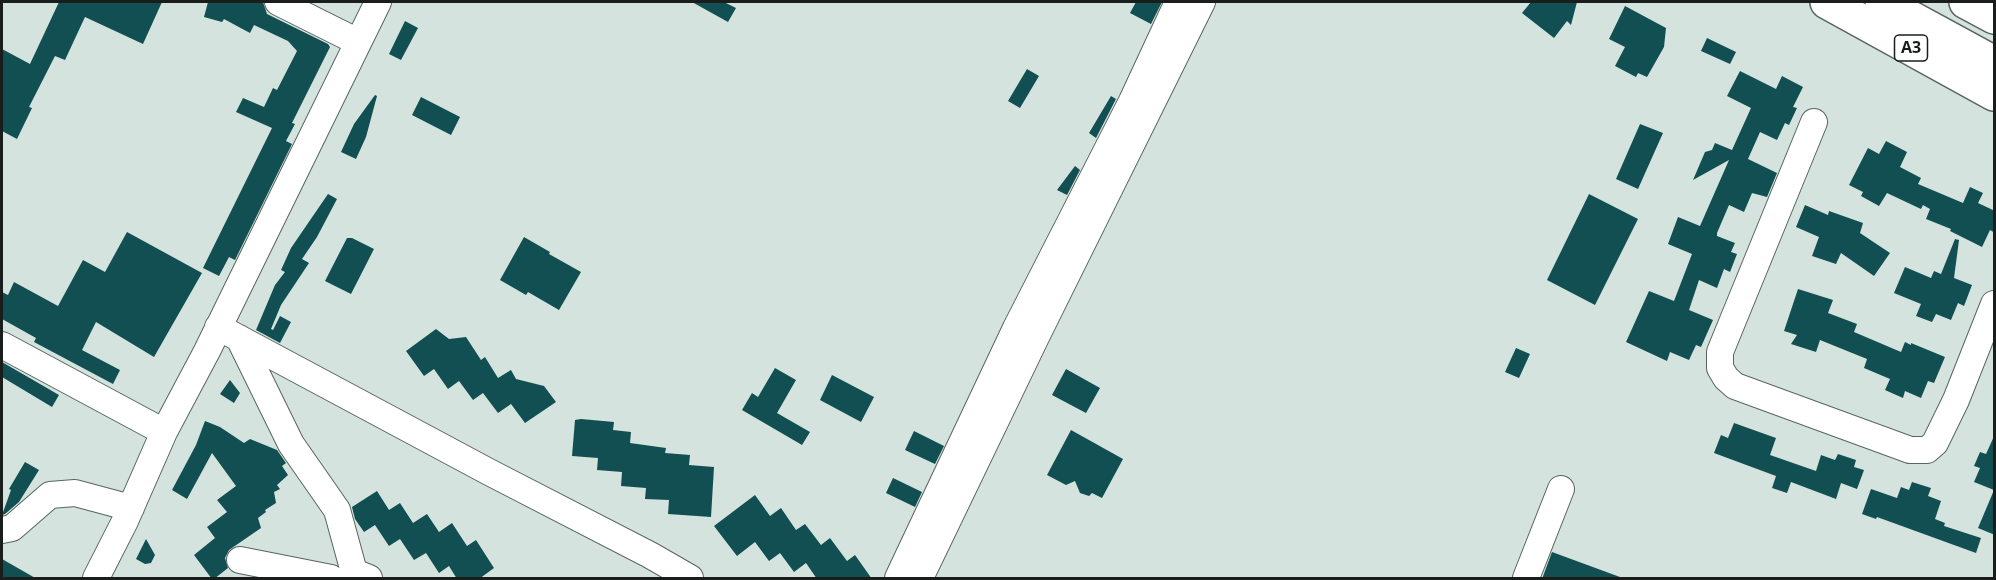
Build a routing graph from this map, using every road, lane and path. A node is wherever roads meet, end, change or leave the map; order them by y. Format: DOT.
graph roads {
  1 [pos="278,2"];
  2 [pos="378,2"];
  3 [pos="1178,2"];
  4 [pos="1202,2"];
  5 [pos="1827,2"];
  6 [pos="1882,2"];
  7 [pos="1966,2"];
  8 [pos="1995,17"];
  9 [pos="358,42"];
  10 [pos="1995,63"];
  11 [pos="1995,94"];
  12 [pos="1814,122"];
  13 [pos="1995,304"];
  14 [pos="229,332"];
  15 [pos="2,345"];
  16 [pos="164,432"];
  17 [pos="1561,489"];
  18 [pos="131,508"];
  19 [pos="2,530"];
  20 [pos="240,560"];
  21 [pos="351,577"];
  22 [pos="96,579"];
  23 [pos="690,579"];
  24 [pos="898,579"];
  25 [pos="920,579"];
  26 [pos="1526,579"];
  1 -- 9 [label="street"];
  2 -- 9 [label="street"];
  3 -- 24 [label="street"];
  4 -- 25 [label="street"];
  5 -- 11 [label="main road, A3"];
  6 -- 10 [label="main road, A3"];
  7 -- 8 [label="main road"];
  9 -- 14 [label="street"];
  12 -- 13 [label="street"];
  14 -- 16 [label="street"];
  14 -- 21 [label="street"];
  14 -- 23 [label="street"];
  15 -- 16 [label="street"];
  16 -- 18 [label="street"];
  17 -- 26 [label="street"];
  18 -- 19 [label="street"];
  18 -- 22 [label="street"];
  20 -- 21 [label="street"];
}
